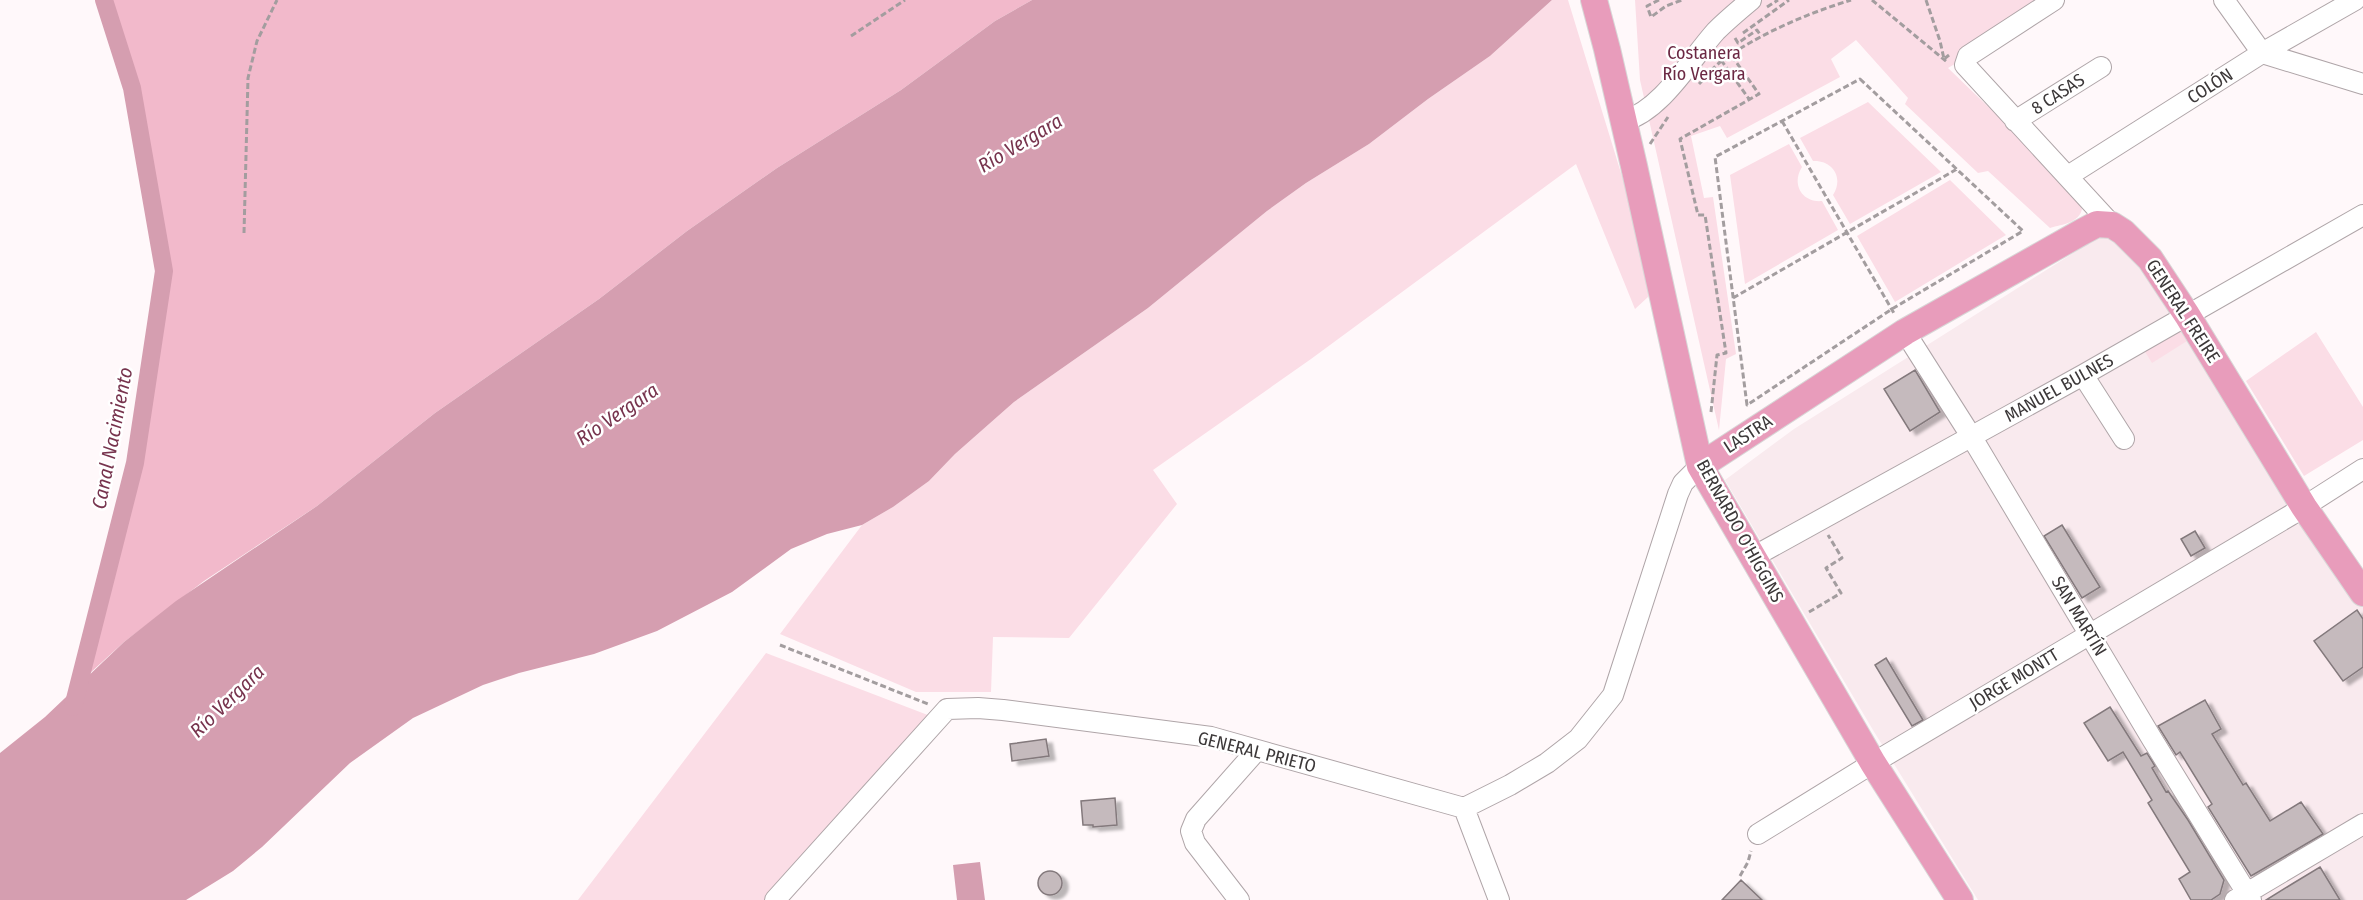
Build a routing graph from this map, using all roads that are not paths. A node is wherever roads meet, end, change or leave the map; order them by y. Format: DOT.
graph roads {
  1 [pos="1594,0"];
  2 [pos="1751,0"];
  3 [pos="2054,0"];
  4 [pos="2224,0"];
  5 [pos="2355,0"];
  6 [pos="2262,53"];
  7 [pos="2101,67"];
  8 [pos="2363,84"];
  9 [pos="1624,121"];
  10 [pos="2015,122"];
  11 [pos="2068,176"];
  12 [pos="2363,215"];
  13 [pos="2112,225"];
  14 [pos="2187,315"];
  15 [pos="1905,332"];
  16 [pos="2083,375"];
  17 [pos="1971,436"];
  18 [pos="2124,439"];
  19 [pos="1700,466"];
  20 [pos="2363,469"];
  21 [pos="2304,507"];
  22 [pos="1753,557"];
  23 [pos="2363,593"];
  24 [pos="2090,634"];
  25 [pos="1257,750"];
  26 [pos="1873,763"];
  27 [pos="1464,808"];
  28 [pos="2363,824"];
  29 [pos="1755,842"];
  30 [pos="2244,898"];
  31 [pos="775,900"];
  32 [pos="1239,900"];
  33 [pos="1499,900"];
  34 [pos="1960,900"];
  1 -- 9 [label="main road, BERNARDO O'HIGGINS"];
  2 -- 9 [label="street"];
  3 -- 10 [label="street, GENERAL FREIRE"];
  4 -- 6 [label="street"];
  5 -- 6 [label="street, COLÓN"];
  6 -- 8 [label="street"];
  6 -- 11 [label="street, COLÓN"];
  7 -- 10 [label="street, 8 CASAS"];
  9 -- 19 [label="main road, BERNARDO O'HIGGINS"];
  10 -- 11 [label="street, GENERAL FREIRE"];
  11 -- 13 [label="street, GENERAL FREIRE"];
  12 -- 14 [label="street, MANUEL BULNES"];
  13 -- 14 [label="main road, GENERAL FREIRE"];
  13 -- 15 [label="main road, LASTRA"];
  14 -- 16 [label="street, MANUEL BULNES"];
  14 -- 21 [label="main road, GENERAL FREIRE"];
  15 -- 17 [label="street, SAN MARTÍN"];
  15 -- 19 [label="main road, LASTRA"];
  16 -- 17 [label="street, MANUEL BULNES"];
  16 -- 18 [label="street"];
  17 -- 22 [label="street, MANUEL BULNES"];
  17 -- 24 [label="street, SAN MARTÍN"];
  19 -- 22 [label="main road, BERNARDO O'HIGGINS"];
  19 -- 27 [label="street, LASTRA"];
  20 -- 21 [label="street, JORGE MONTT"];
  21 -- 23 [label="main road, GENERAL FREIRE"];
  21 -- 24 [label="street, JORGE MONTT"];
  22 -- 26 [label="main road, BERNARDO O'HIGGINS"];
  24 -- 26 [label="street, JORGE MONTT"];
  24 -- 30 [label="street, SAN MARTÍN"];
  25 -- 27 [label="street, GENERAL PRIETO"];
  25 -- 31 [label="street, GENERAL PRIETO"];
  25 -- 32 [label="street"];
  26 -- 29 [label="street, JORGE MONTT"];
  26 -- 34 [label="main road, BERNARDO O'HIGGINS"];
  27 -- 33 [label="street"];
  28 -- 30 [label="street"];
}
